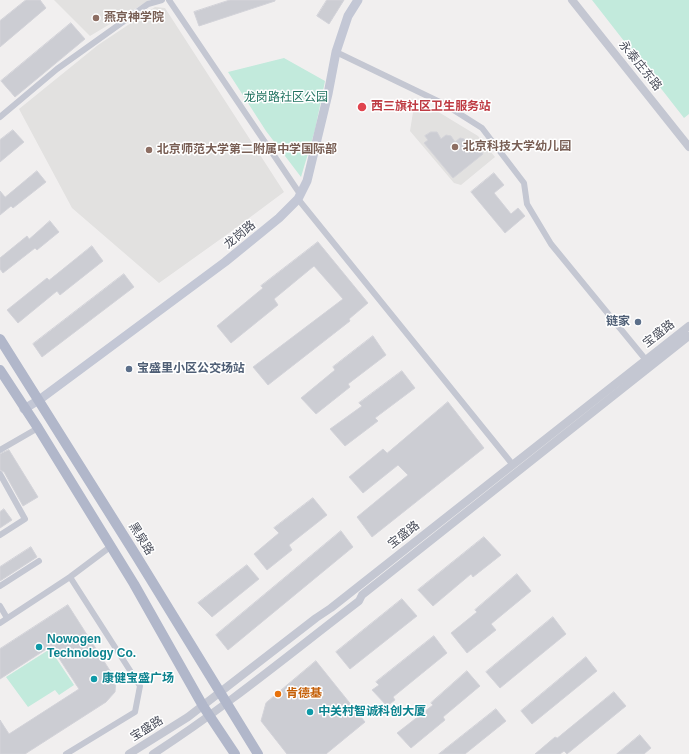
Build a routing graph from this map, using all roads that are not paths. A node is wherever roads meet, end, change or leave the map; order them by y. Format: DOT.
graph roads {
  1 [pos="162,0"];
  2 [pos="169,0"];
  3 [pos="358,0"];
  4 [pos="572,0"];
  5 [pos="336,52"];
  6 [pos="0,117"];
  7 [pos="689,147"];
  8 [pos="299,197"];
  9 [pos="689,326"];
  10 [pos="689,336"];
  11 [pos="0,339"];
  12 [pos="646,360"];
  13 [pos="0,370"];
  14 [pos="39,400"];
  15 [pos="24,409"];
  16 [pos="38,428"];
  17 [pos="0,450"];
  18 [pos="513,465"];
  19 [pos="0,474"];
  20 [pos="0,535"];
  21 [pos="110,547"];
  22 [pos="39,561"];
  23 [pos="70,577"];
  24 [pos="0,586"];
  25 [pos="0,606"];
  26 [pos="7,618"];
  27 [pos="0,623"];
  28 [pos="220,692"];
  29 [pos="227,703"];
  30 [pos="202,706"];
  31 [pos="209,716"];
  32 [pos="66,754"];
  33 [pos="129,754"];
  34 [pos="154,754"];
  35 [pos="235,754"];
  36 [pos="258,754"];
  1 -- 6 [label="street"];
  2 -- 8 [label="street"];
  3 -- 5 [label="main road, 龙岗路"];
  4 -- 7 [label="street, 永泰庄东路"];
  5 -- 8 [label="main road, 龙岗路"];
  5 -- 12 [label="street"];
  8 -- 14 [label="main road, 龙岗路"];
  8 -- 18 [label="street"];
  9 -- 12 [label="street, 宝盛路"];
  10 -- 29 [label="street, 宝盛路"];
  11 -- 14 [label="main road, 黑泉路"];
  12 -- 18 [label="street, 宝盛路"];
  13 -- 15 [label="main road"];
  14 -- 15 [label="main road, 龙岗路"];
  14 -- 28 [label="main road, 黑泉路"];
  15 -- 16 [label="main road"];
  16 -- 17 [label="street"];
  16 -- 21 [label="main road"];
  18 -- 28 [label="street, 宝盛路"];
  19 -- 20 [label="street"];
  21 -- 23 [label="street"];
  21 -- 30 [label="main road"];
  22 -- 24 [label="street"];
  23 -- 26 [label="street"];
  23 -- 32 [label="street"];
  25 -- 26 [label="street"];
  26 -- 27 [label="street"];
  28 -- 29 [label="main road, 黑泉路"];
  28 -- 30 [label="street, 宝盛路"];
  29 -- 31 [label="street, 宝盛路"];
  29 -- 36 [label="main road, 黑泉路"];
  30 -- 31 [label="main road"];
  30 -- 33 [label="street, 宝盛路"];
  31 -- 34 [label="street, 宝盛路"];
  31 -- 35 [label="main road"];
}
